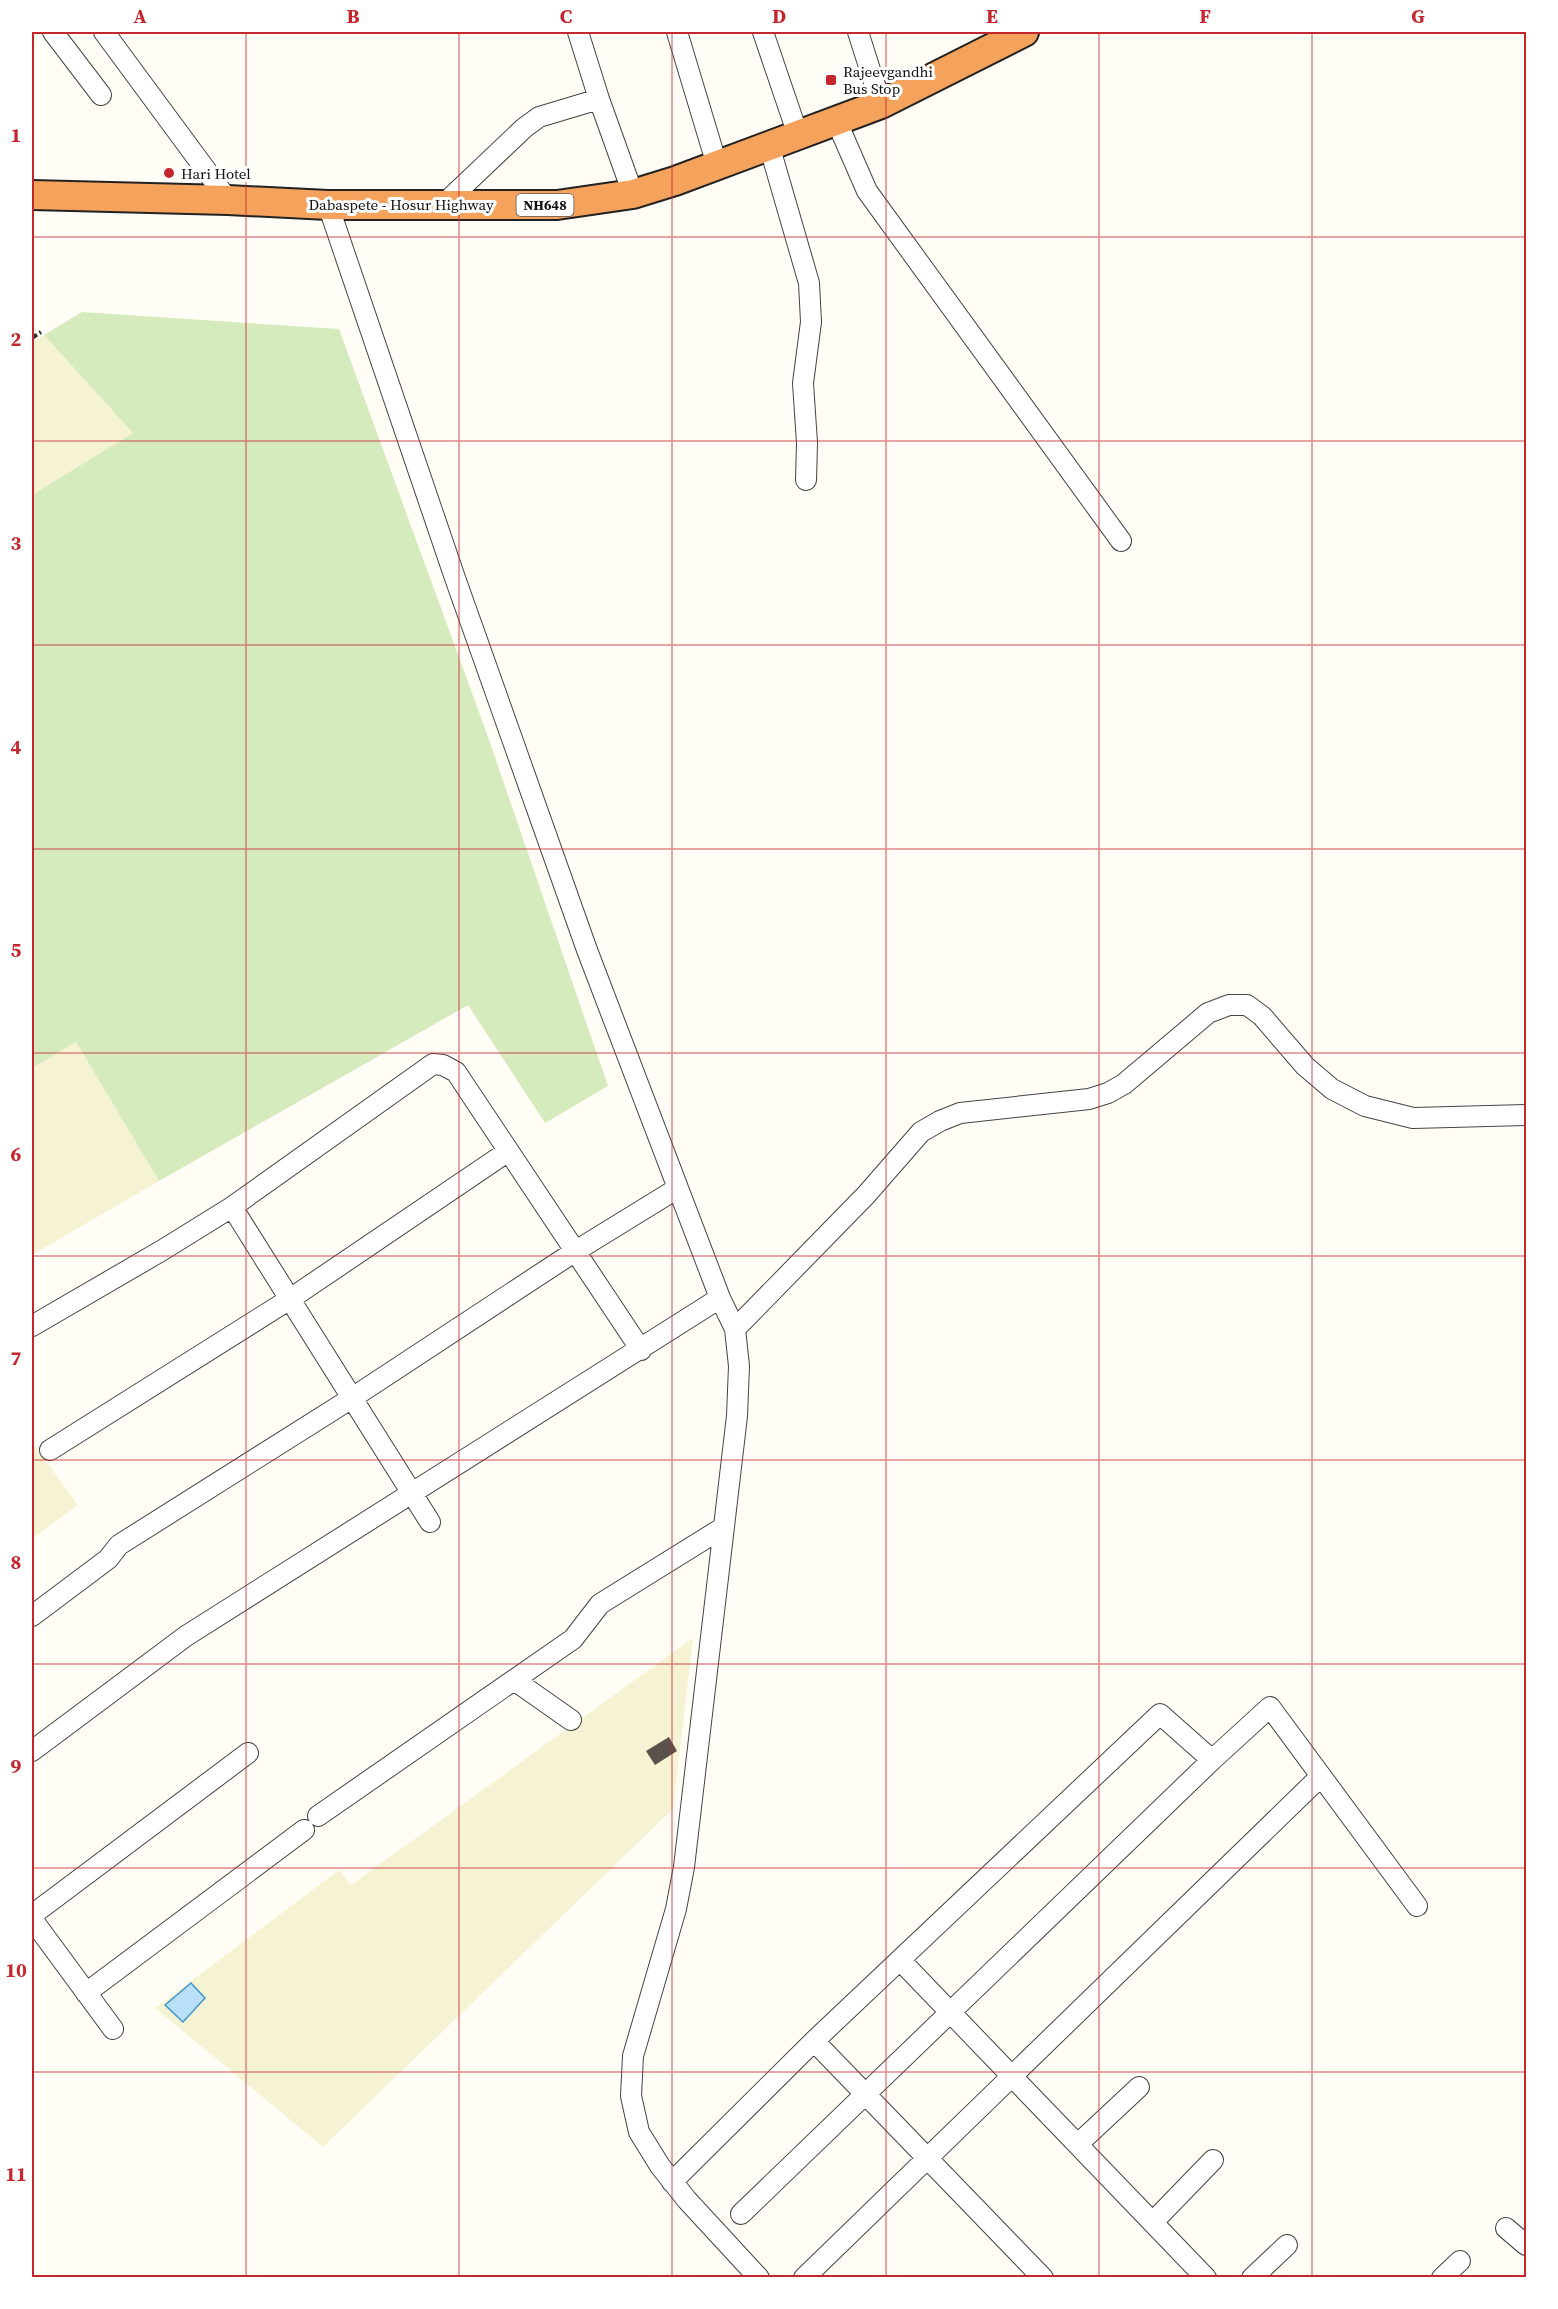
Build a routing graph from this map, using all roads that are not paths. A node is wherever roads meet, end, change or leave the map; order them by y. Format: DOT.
graph roads {
  1 [pos="53,32"];
  2 [pos="104,32"];
  3 [pos="578,32"];
  4 [pos="677,32"];
  5 [pos="763,32"];
  6 [pos="858,32"];
  7 [pos="1024,32"];
  8 [pos="101,95"];
  9 [pos="599,99"];
  10 [pos="881,104"];
  11 [pos="836,120"];
  12 [pos="798,135"];
  13 [pos="769,145"];
  14 [pos="717,165"];
  15 [pos="633,194"];
  16 [pos="32,195"];
  17 [pos="228,200"];
  18 [pos="328,205"];
  19 [pos="443,205"];
  20 [pos="806,480"];
  21 [pos="1121,541"];
  22 [pos="1527,1115"];
  23 [pos="507,1152"];
  24 [pos="678,1188"];
  25 [pos="232,1207"];
  26 [pos="574,1252"];
  27 [pos="720,1298"];
  28 [pos="290,1299"];
  29 [pos="32,1326"];
  30 [pos="735,1329"];
  31 [pos="640,1350"];
  32 [pos="352,1398"];
  33 [pos="50,1450"];
  34 [pos="412,1493"];
  35 [pos="430,1522"];
  36 [pos="724,1527"];
  37 [pos="32,1616"];
  38 [pos="514,1680"];
  39 [pos="571,1720"];
  40 [pos="32,1751"];
  41 [pos="248,1753"];
  42 [pos="1212,1760"];
  43 [pos="1321,1776"];
  44 [pos="318,1816"];
  45 [pos="304,1830"];
  46 [pos="1417,1906"];
  47 [pos="32,1917"];
  48 [pos="900,1960"];
  49 [pos="86,1993"];
  50 [pos="950,2012"];
  51 [pos="113,2030"];
  52 [pos="814,2041"];
  53 [pos="1012,2076"];
  54 [pos="1139,2087"];
  55 [pos="866,2094"];
  56 [pos="1078,2144"];
  57 [pos="928,2158"];
  58 [pos="1213,2160"];
  59 [pos="672,2182"];
  60 [pos="741,2214"];
  61 [pos="1152,2222"];
  62 [pos="1506,2228"];
  63 [pos="1287,2245"];
  64 [pos="1527,2245"];
  65 [pos="1460,2261"];
  66 [pos="759,2277"];
  67 [pos="804,2277"];
  68 [pos="1043,2277"];
  69 [pos="1206,2277"];
  70 [pos="1252,2277"];
  71 [pos="1442,2277"];
  1 -- 8 [label="street"];
  2 -- 17 [label="street"];
  3 -- 9 [label="street"];
  4 -- 14 [label="street"];
  5 -- 12 [label="street"];
  6 -- 10 [label="street"];
  7 -- 10 [label="highway, Dabaspete - Hosur Highway / NH648"];
  9 -- 15 [label="street"];
  9 -- 19 [label="street"];
  10 -- 11 [label="highway, Dabaspete - Hosur Highway / NH648"];
  11 -- 12 [label="highway, Dabaspete - Hosur Highway / NH648"];
  11 -- 21 [label="street"];
  12 -- 13 [label="highway, Dabaspete - Hosur Highway / NH648"];
  13 -- 14 [label="highway, Dabaspete - Hosur Highway / NH648"];
  13 -- 20 [label="street"];
  14 -- 15 [label="highway, Dabaspete - Hosur Highway / NH648"];
  15 -- 19 [label="highway, Dabaspete - Hosur Highway / NH648"];
  16 -- 17 [label="highway, Dabaspete - Hosur Highway / NH648"];
  17 -- 18 [label="highway, Dabaspete - Hosur Highway / NH648"];
  18 -- 19 [label="highway, Dabaspete - Hosur Highway / NH648"];
  18 -- 24 [label="street"];
  22 -- 30 [label="street"];
  23 -- 25 [label="street"];
  23 -- 26 [label="street"];
  23 -- 28 [label="street"];
  24 -- 26 [label="street"];
  24 -- 27 [label="street"];
  25 -- 28 [label="street"];
  25 -- 29 [label="street"];
  26 -- 31 [label="street"];
  26 -- 32 [label="street"];
  27 -- 30 [label="street"];
  27 -- 31 [label="street"];
  28 -- 32 [label="street"];
  28 -- 33 [label="street"];
  30 -- 36 [label="street"];
  31 -- 34 [label="street"];
  32 -- 34 [label="street"];
  32 -- 37 [label="street"];
  34 -- 35 [label="street"];
  34 -- 40 [label="street"];
  36 -- 38 [label="street"];
  36 -- 59 [label="street"];
  38 -- 39 [label="street"];
  38 -- 44 [label="street"];
  41 -- 47 [label="street"];
  42 -- 43 [label="street"];
  42 -- 48 [label="street"];
  42 -- 50 [label="street"];
  43 -- 46 [label="street"];
  43 -- 53 [label="street"];
  45 -- 49 [label="street"];
  47 -- 49 [label="street"];
  48 -- 50 [label="street"];
  48 -- 52 [label="street"];
  49 -- 51 [label="street"];
  50 -- 53 [label="street"];
  50 -- 55 [label="street"];
  52 -- 55 [label="street"];
  52 -- 59 [label="street"];
  53 -- 56 [label="street"];
  53 -- 57 [label="street"];
  54 -- 56 [label="street"];
  55 -- 57 [label="street"];
  55 -- 60 [label="street"];
  56 -- 61 [label="street"];
  57 -- 67 [label="street"];
  57 -- 68 [label="street"];
  58 -- 61 [label="street"];
  59 -- 66 [label="street"];
  61 -- 69 [label="street"];
  62 -- 64 [label="street"];
  63 -- 70 [label="street"];
  65 -- 71 [label="street"];
}
